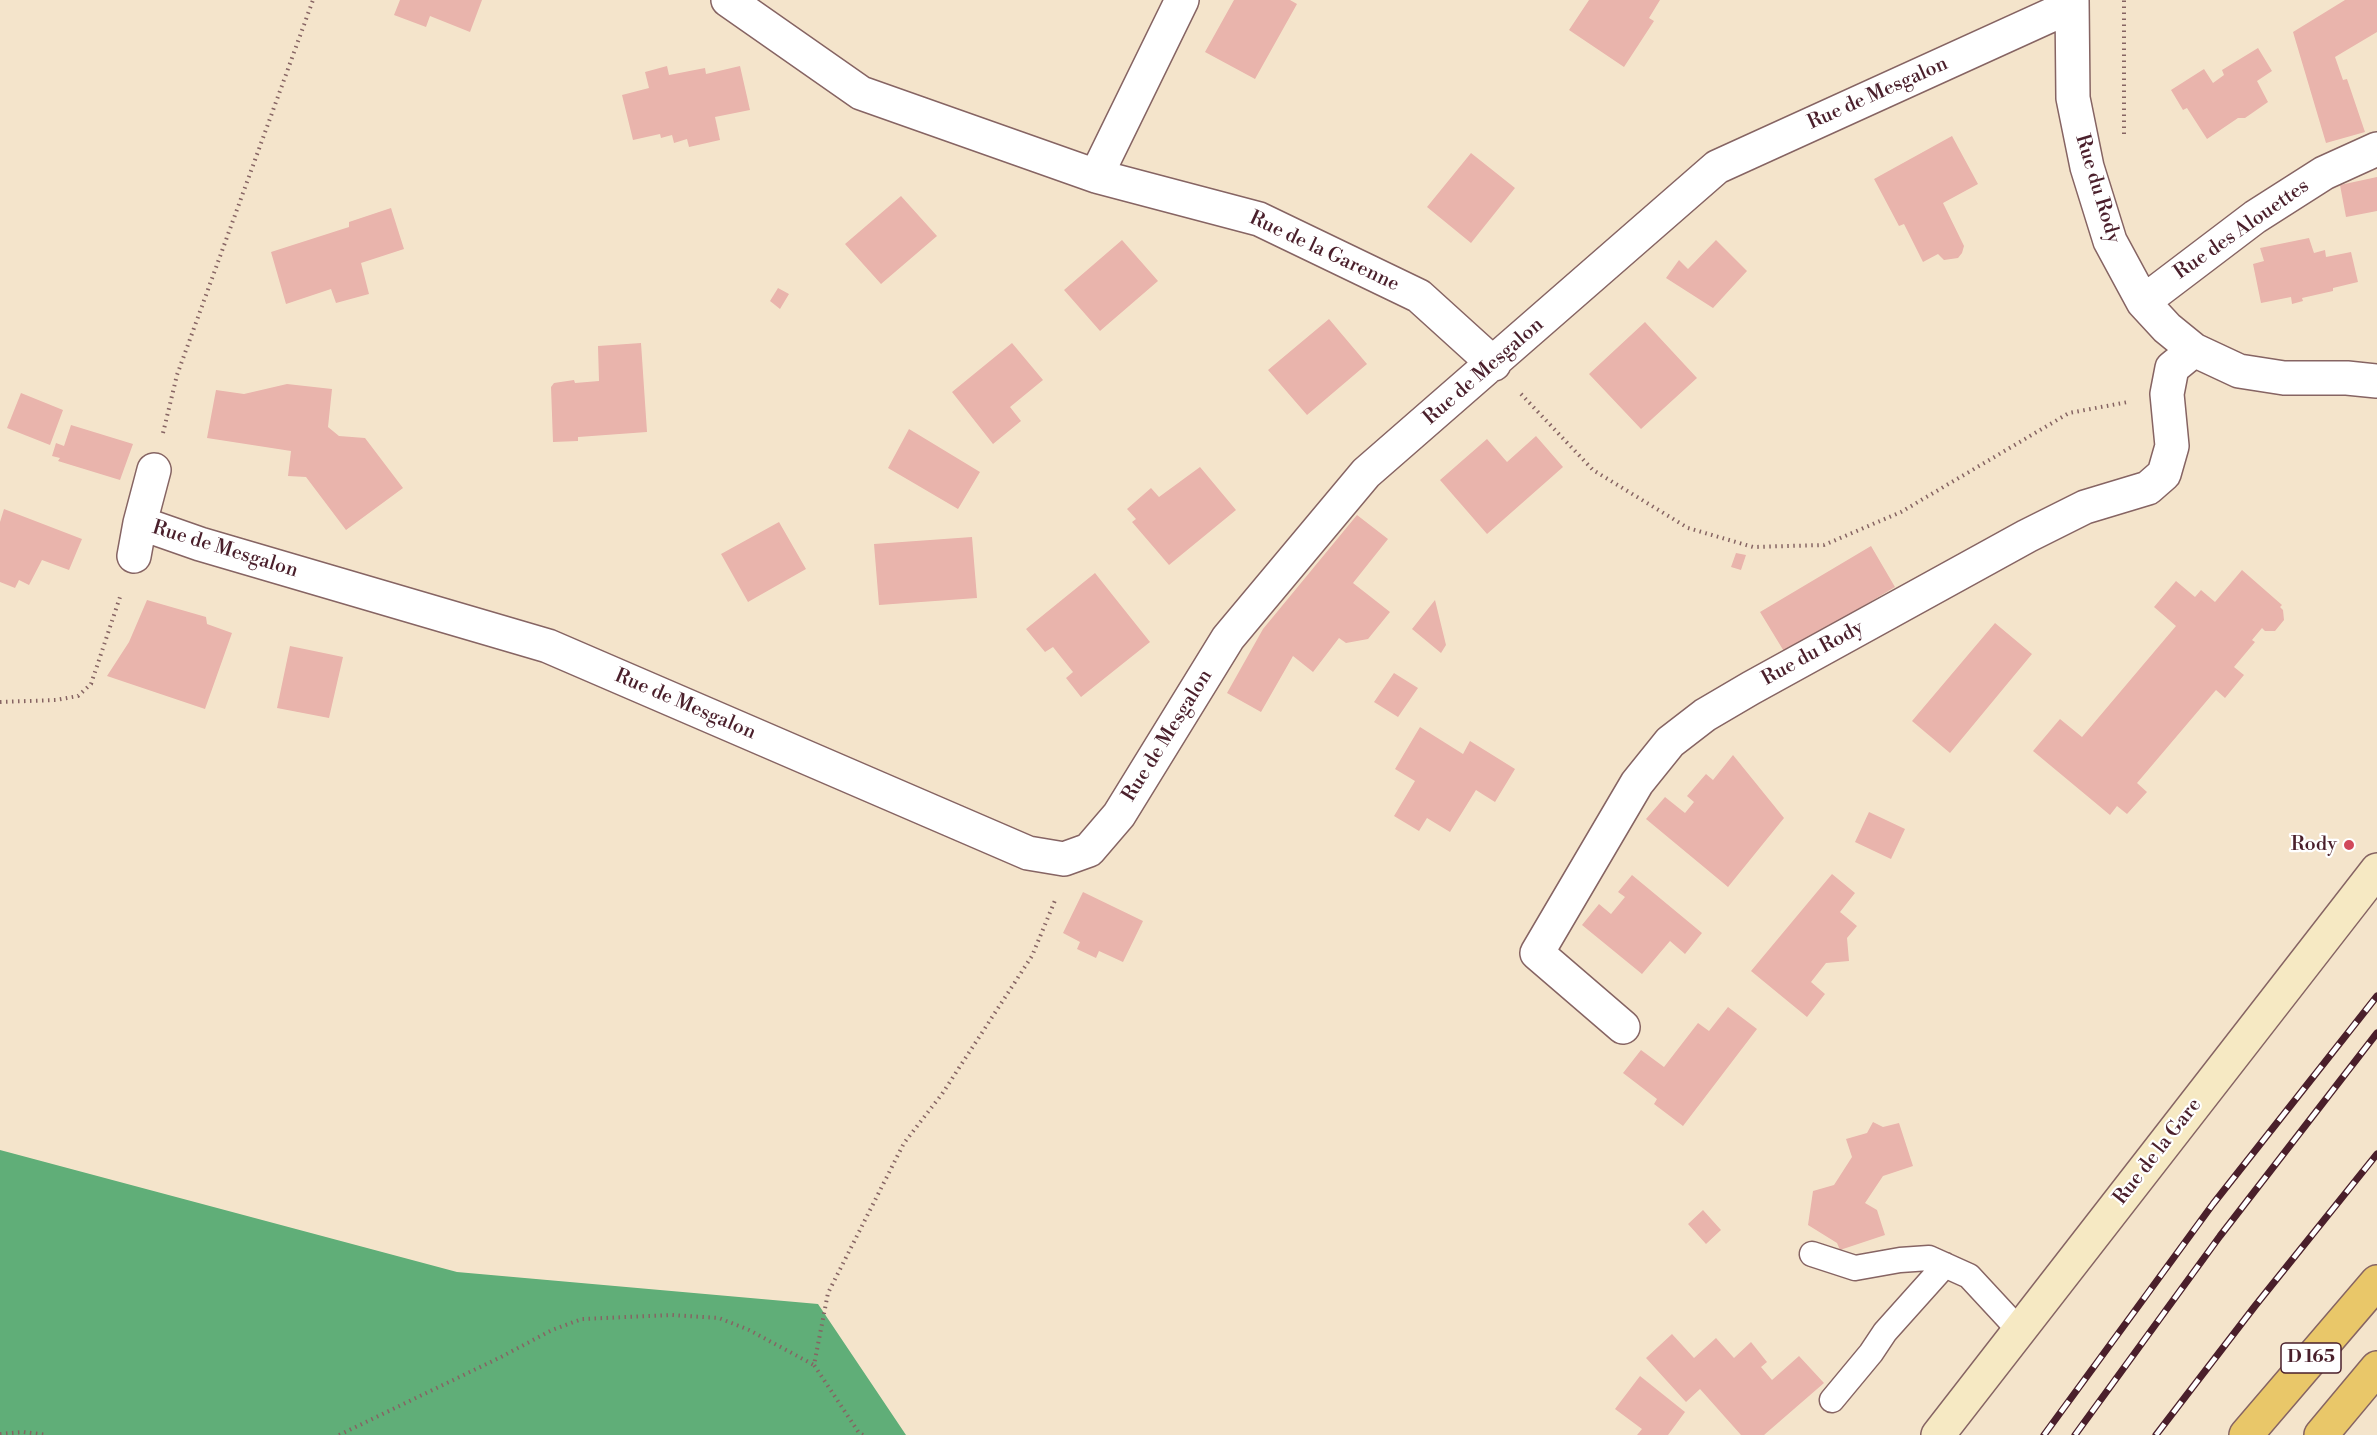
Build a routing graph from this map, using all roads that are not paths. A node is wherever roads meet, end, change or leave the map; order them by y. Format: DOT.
graph roads {
  1 [pos="728,0"];
  2 [pos="1182,0"];
  3 [pos="2072,3"];
  4 [pos="2377,149"];
  5 [pos="1096,176"];
  6 [pos="2143,302"];
  7 [pos="2194,350"];
  8 [pos="1494,364"];
  9 [pos="2377,381"];
  10 [pos="154,470"];
  11 [pos="140,523"];
  12 [pos="134,556"];
  13 [pos="2377,870"];
  14 [pos="1623,1027"];
  15 [pos="1812,1254"];
  16 [pos="1945,1265"];
  17 [pos="2377,1282"];
  18 [pos="2020,1330"];
  19 [pos="2377,1368"];
  20 [pos="1832,1400"];
  21 [pos="1938,1435"];
  22 [pos="2246,1435"];
  23 [pos="2321,1435"];
  1 -- 5 [label="street, Rue de la Garenne"];
  2 -- 5 [label="street"];
  3 -- 6 [label="street, Rue du Rody"];
  3 -- 8 [label="street, Rue de Mesgalon"];
  4 -- 6 [label="street, Rue des Alouettes"];
  5 -- 8 [label="street, Rue de la Garenne"];
  6 -- 7 [label="street, Rue du Rody"];
  7 -- 9 [label="street, Rue du Rody"];
  7 -- 14 [label="street, Rue du Rody"];
  8 -- 11 [label="street, Rue de Mesgalon"];
  10 -- 11 [label="street"];
  11 -- 12 [label="street, Rue de Mesgalon"];
  13 -- 18 [label="main road, Rue de la Gare"];
  15 -- 16 [label="lane"];
  16 -- 18 [label="lane"];
  16 -- 20 [label="lane"];
  17 -- 22 [label="highway, D 165"];
  18 -- 21 [label="main road, Rue de la Gare"];
  19 -- 23 [label="highway, D 165"];
}
